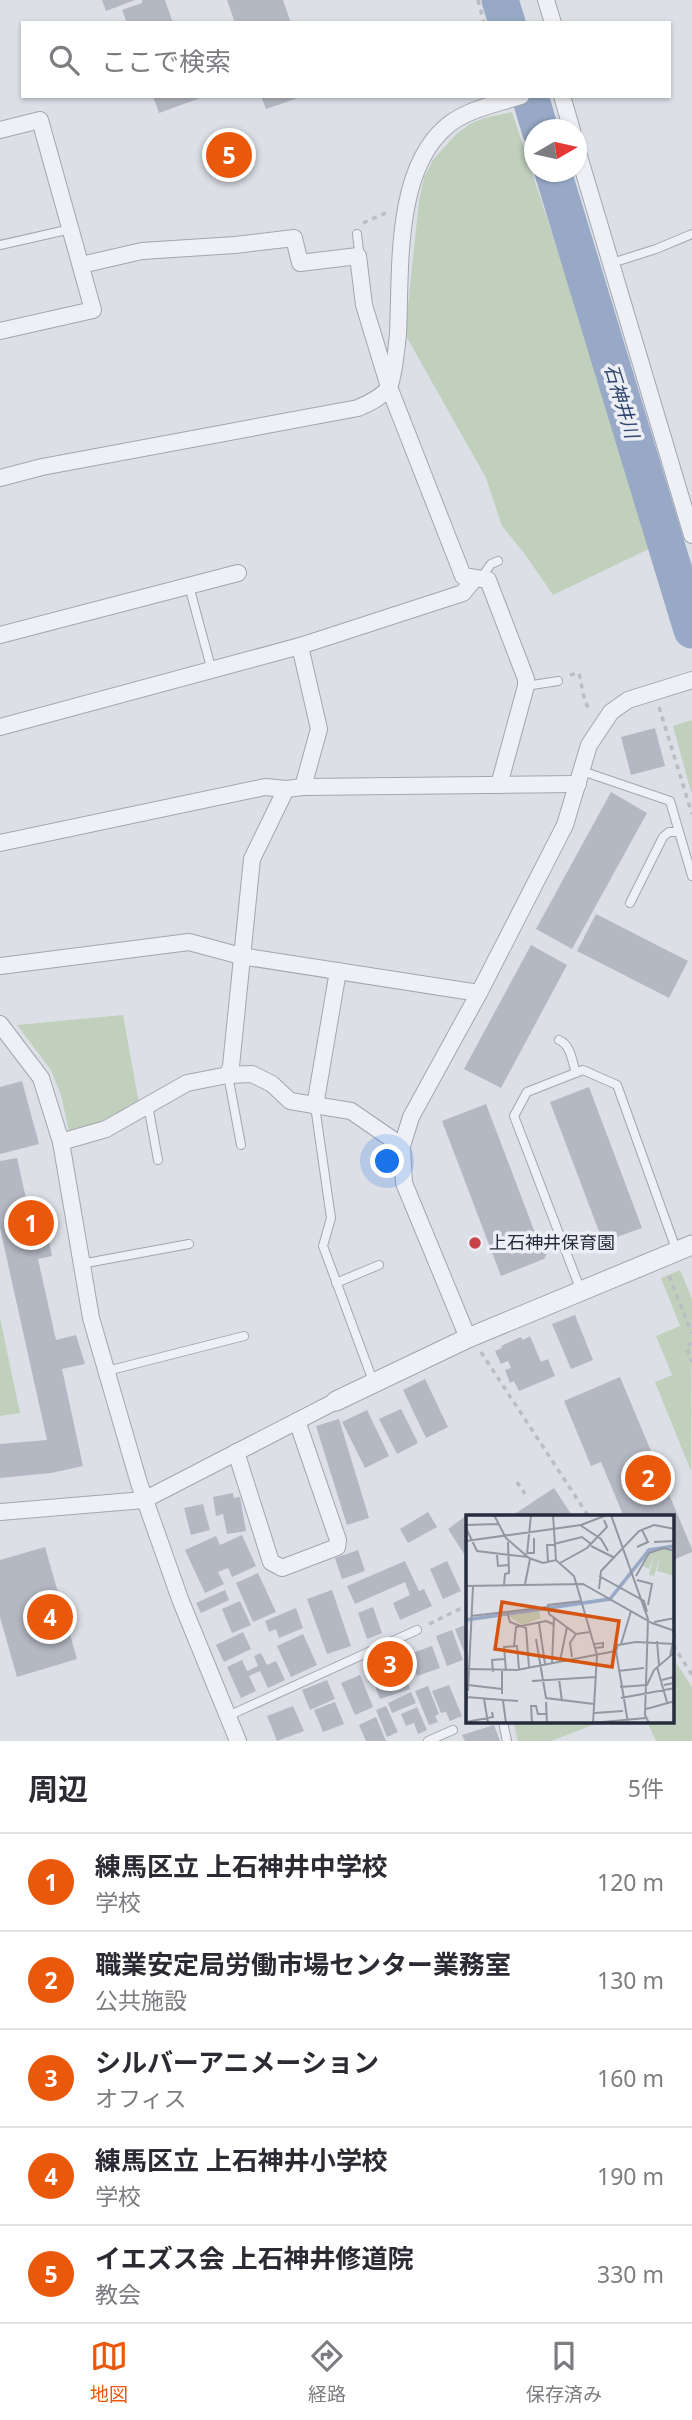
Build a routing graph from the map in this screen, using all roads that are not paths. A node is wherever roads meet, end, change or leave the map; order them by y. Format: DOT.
graph roads {
  1 [pos="546,0"];
  2 [pos="552,21"];
  3 [pos="514,98"];
  4 [pos="563,98"];
  5 [pos="569,119"];
  6 [pos="0,130"];
  7 [pos="587,182"];
  8 [pos="71,229"];
  9 [pos="357,230"];
  10 [pos="692,234"];
  11 [pos="0,245"];
  12 [pos="358,256"];
  13 [pos="612,263"];
  14 [pos="81,265"];
  15 [pos="0,331"];
  16 [pos="389,387"];
  17 [pos="0,478"];
  18 [pos="692,535"];
  19 [pos="498,561"];
  20 [pos="238,573"];
  21 [pos="478,579"];
  22 [pos="189,586"];
  23 [pos="0,635"];
  24 [pos="300,646"];
  25 [pos="212,671"];
  26 [pos="690,680"];
  27 [pos="558,681"];
  28 [pos="526,686"];
  29 [pos="0,727"];
  30 [pos="580,778"];
  31 [pos="499,785"];
  32 [pos="295,788"];
  33 [pos="678,832"];
  34 [pos="0,843"];
  35 [pos="692,876"];
  36 [pos="630,903"];
  37 [pos="241,956"];
  38 [pos="0,966"];
  39 [pos="338,971"];
  40 [pos="479,993"];
  41 [pos="0,1024"];
  42 [pos="559,1040"];
  43 [pos="576,1073"];
  44 [pos="228,1074"];
  45 [pos="148,1105"];
  46 [pos="315,1107"];
  47 [pos="61,1142"];
  48 [pos="241,1145"];
  49 [pos="402,1146"];
  50 [pos="158,1160"];
  51 [pos="190,1244"];
  52 [pos="677,1251"];
  53 [pos="81,1264"];
  54 [pos="379,1265"];
  55 [pos="336,1283"];
  56 [pos="581,1291"];
  57 [pos="244,1336"];
  58 [pos="470,1338"];
  59 [pos="107,1371"];
  60 [pos="374,1384"];
  61 [pos="336,1401"];
  62 [pos="297,1421"];
  63 [pos="236,1452"];
  64 [pos="144,1500"];
  65 [pos="0,1512"];
  66 [pos="417,1630"];
  67 [pos="228,1716"];
  68 [pos="453,1730"];
  69 [pos="239,1741"];
  70 [pos="428,1741"];
  1 -- 2 [label="street"];
  3 -- 16 [label="street"];
  4 -- 5 [label="street"];
  6 -- 8 [label="street"];
  7 -- 13 [label="street"];
  8 -- 11 [label="lane"];
  8 -- 14 [label="street"];
  9 -- 12 [label="lane"];
  10 -- 13 [label="lane"];
  12 -- 14 [label="street"];
  12 -- 16 [label="street"];
  13 -- 18 [label="street"];
  14 -- 15 [label="street"];
  16 -- 17 [label="street"];
  16 -- 21 [label="street"];
  19 -- 21 [label="lane"];
  20 -- 22 [label="street"];
  21 -- 24 [label="street"];
  21 -- 28 [label="street"];
  22 -- 23 [label="street"];
  22 -- 25 [label="lane"];
  24 -- 25 [label="street"];
  24 -- 32 [label="street"];
  25 -- 29 [label="street"];
  26 -- 30 [label="street"];
  27 -- 28 [label="lane"];
  28 -- 31 [label="street"];
  30 -- 31 [label="street"];
  30 -- 33 [label="lane"];
  30 -- 40 [label="street"];
  31 -- 32 [label="street"];
  32 -- 34 [label="street"];
  32 -- 37 [label="street"];
  33 -- 35 [label="lane"];
  33 -- 36 [label="lane"];
  37 -- 38 [label="street"];
  37 -- 39 [label="street"];
  37 -- 44 [label="street"];
  39 -- 40 [label="street"];
  39 -- 46 [label="street"];
  40 -- 49 [label="street"];
  41 -- 47 [label="street"];
  42 -- 43 [label="lane"];
  43 -- 52 [label="lane"];
  43 -- 56 [label="lane"];
  44 -- 45 [label="street"];
  44 -- 46 [label="street"];
  44 -- 48 [label="lane"];
  45 -- 47 [label="street"];
  45 -- 50 [label="lane"];
  46 -- 49 [label="street"];
  46 -- 55 [label="lane"];
  47 -- 53 [label="street"];
  49 -- 58 [label="street"];
  51 -- 53 [label="lane"];
  52 -- 56 [label="street"];
  53 -- 59 [label="street"];
  54 -- 55 [label="lane"];
  55 -- 60 [label="lane"];
  56 -- 58 [label="street"];
  57 -- 59 [label="lane"];
  58 -- 60 [label="street"];
  59 -- 64 [label="street"];
  60 -- 61 [label="street"];
  61 -- 62 [label="street"];
  62 -- 63 [label="street"];
  62 -- 63 [label="street"];
  63 -- 64 [label="street"];
  64 -- 65 [label="street"];
  64 -- 67 [label="street"];
  66 -- 67 [label="lane"];
  67 -- 69 [label="street"];
  68 -- 70 [label="lane"];
}
